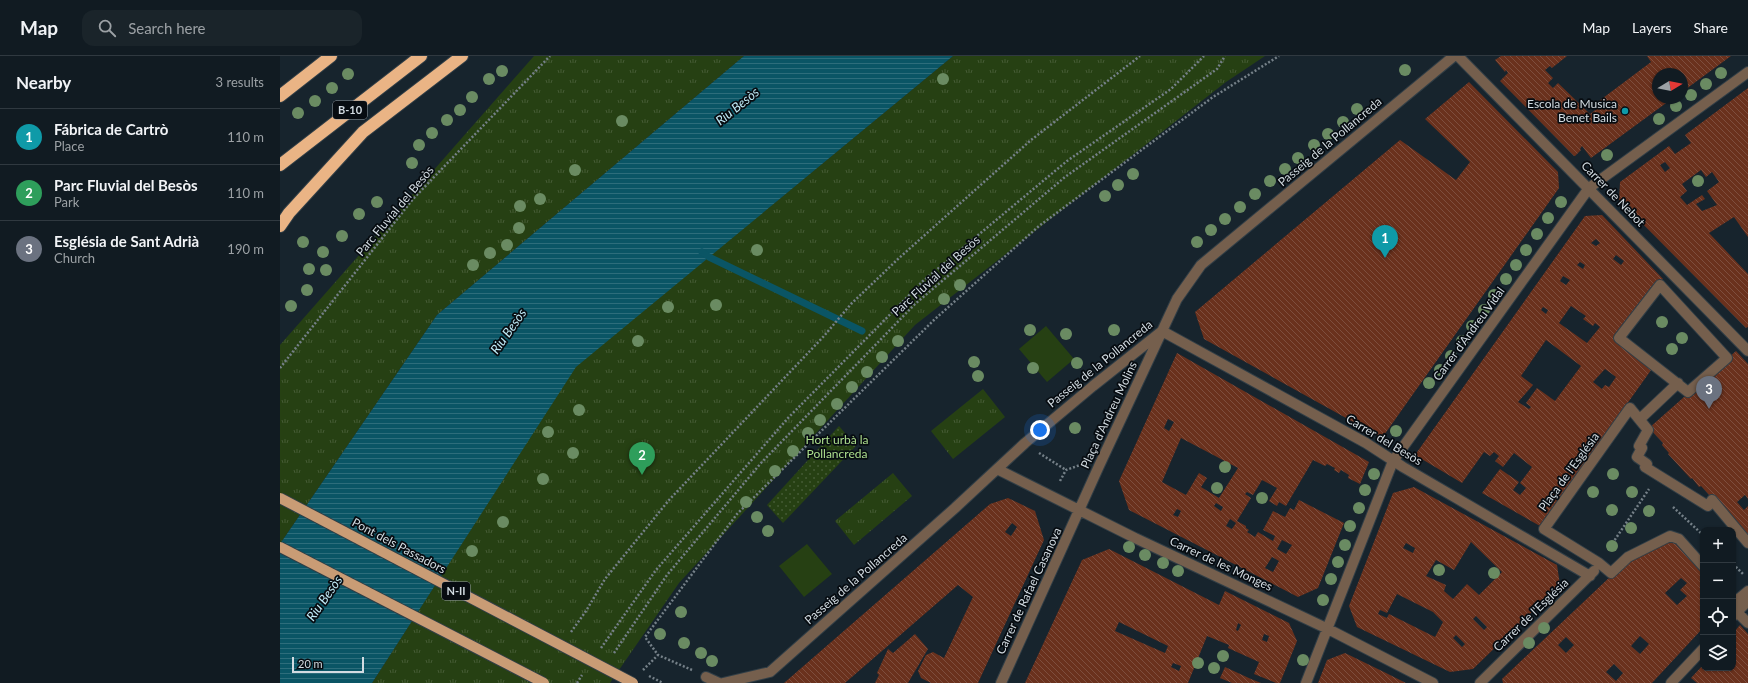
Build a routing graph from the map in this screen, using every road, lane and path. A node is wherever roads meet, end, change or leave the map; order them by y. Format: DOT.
graph roads {
  1 [pos="331,56"];
  2 [pos="420,56"];
  3 [pos="462,56"];
  4 [pos="550,56"];
  5 [pos="1140,56"];
  6 [pos="1208,56"];
  7 [pos="1226,56"];
  8 [pos="1279,56"];
  9 [pos="1454,56"];
  10 [pos="1458,56"];
  11 [pos="1203,57"];
  12 [pos="1748,72"];
  13 [pos="280,96"];
  14 [pos="280,165"];
  15 [pos="1589,188"];
  16 [pos="280,226"];
  17 [pos="1162,331"];
  18 [pos="1747,343"];
  19 [pos="280,368"];
  20 [pos="1678,383"];
  21 [pos="1640,419"];
  22 [pos="1034,450"];
  23 [pos="1393,461"];
  24 [pos="997,470"];
  25 [pos="1060,481"];
  26 [pos="1651,486"];
  27 [pos="280,498"];
  28 [pos="1669,502"];
  29 [pos="1080,511"];
  30 [pos="1700,532"];
  31 [pos="1748,543"];
  32 [pos="280,546"];
  33 [pos="1599,563"];
  34 [pos="1700,563"];
  35 [pos="1736,567"];
  36 [pos="1590,576"];
  37 [pos="1748,578"];
  38 [pos="1748,591"];
  39 [pos="1734,599"];
  40 [pos="1748,601"];
  41 [pos="1736,613"];
  42 [pos="1736,615"];
  43 [pos="1748,623"];
  44 [pos="1328,629"];
  45 [pos="568,635"];
  46 [pos="599,652"];
  47 [pos="1700,652"];
  48 [pos="613,654"];
  49 [pos="586,670"];
  50 [pos="706,677"];
  51 [pos="544,683"];
  52 [pos="577,683"];
  53 [pos="633,683"];
  54 [pos="719,683"];
  55 [pos="723,683"];
  56 [pos="1001,683"];
  57 [pos="1306,683"];
  58 [pos="1433,683"];
  59 [pos="1480,683"];
  60 [pos="1671,683"];
  1 -- 13 [label="highway"];
  2 -- 14 [label="highway, B-10"];
  3 -- 16 [label="highway"];
  4 -- 19 [label="path, Parc Fluvial del Besòs"];
  5 -- 45 [label="path"];
  6 -- 11 [label="path"];
  7 -- 48 [label="path, Parc Fluvial del Besòs"];
  8 -- 50 [label="path"];
  9 -- 17 [label="street, Passeig de la Pollancreda"];
  10 -- 15 [label="street, Carrer de Nebot"];
  11 -- 46 [label="path, Parc Fluvial del Besòs"];
  12 -- 15 [label="street, Carrer d'Andreu Vidal"];
  15 -- 18 [label="street, Carrer de Nebot"];
  15 -- 23 [label="street, Carrer d'Andreu Vidal"];
  17 -- 23 [label="street, Carrer del Besòs"];
  17 -- 24 [label="street, Passeig de la Pollancreda"];
  17 -- 29 [label="street, Plaça d'Andreu Molins"];
  20 -- 20 [label="street"];
  20 -- 21 [label="street"];
  21 -- 31 [label="street"];
  21 -- 33 [label="street, Plaça de l'Església"];
  22 -- 25 [label="path, Plaça d'Andreu Molins"];
  23 -- 36 [label="street, Carrer del Besòs"];
  23 -- 44 [label="street, Carrer d'Andreu Vidal"];
  24 -- 29 [label="street, Carrer de les Monges"];
  24 -- 55 [label="street, Passeig de la Pollancreda"];
  26 -- 33 [label="path"];
  27 -- 53 [label="main road, Pont dels Passadors / N-II, bridge"];
  28 -- 30 [label="path"];
  29 -- 44 [label="street, Carrer de les Monges"];
  29 -- 56 [label="street, Carrer de Rafael Casanova"];
  32 -- 51 [label="main road, bridge"];
  33 -- 34 [label="street, Plaça de l'Església"];
  33 -- 36 [label="street, Carrer de l'Església"];
  35 -- 37 [label="path"];
  36 -- 59 [label="street, Carrer de l'Església"];
  38 -- 39 [label="street"];
  40 -- 41 [label="street"];
  42 -- 43 [label="street"];
  44 -- 57 [label="street, Carrer d'Andreu Vidal"];
  44 -- 58 [label="street, Carrer de les Monges"];
  47 -- 60 [label="street"];
  49 -- 52 [label="path"];
  50 -- 54 [label="street"];
}
